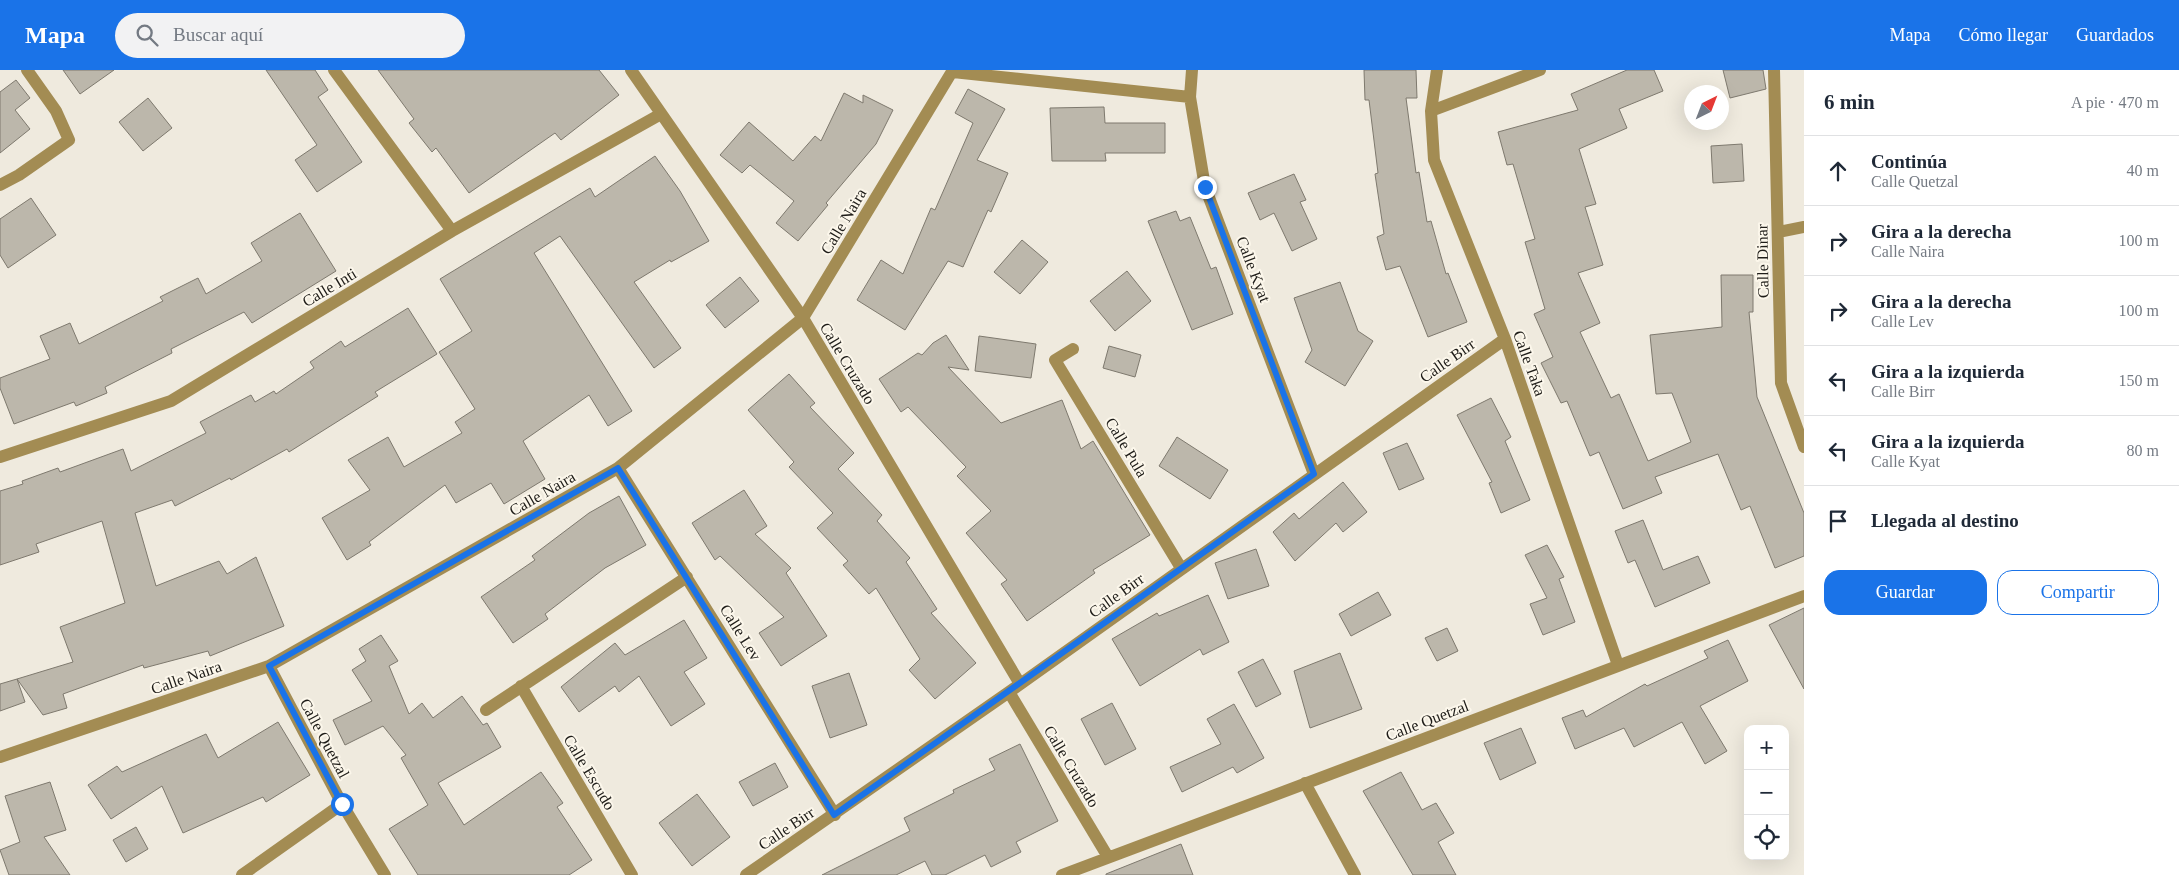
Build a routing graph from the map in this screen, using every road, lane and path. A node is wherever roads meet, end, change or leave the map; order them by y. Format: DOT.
graph roads {
  1 [pos="27,70"];
  2 [pos="334,70"];
  3 [pos="631,70"];
  4 [pos="1192,70"];
  5 [pos="1437,70"];
  6 [pos="1540,70"];
  7 [pos="1774,70"];
  8 [pos="953,71"];
  9 [pos="1190,97"];
  10 [pos="1431,111"];
  11 [pos="661,114"];
  12 [pos="0,186"];
  13 [pos="1804,227"];
  14 [pos="452,232"];
  15 [pos="1778,232"];
  16 [pos="802,318"];
  17 [pos="1504,339"];
  18 [pos="1073,349"];
  19 [pos="1804,447"];
  20 [pos="0,457"];
  21 [pos="618,468"];
  22 [pos="1314,474"];
  23 [pos="1181,568"];
  24 [pos="687,577"];
  25 [pos="1804,596"];
  26 [pos="1618,665"];
  27 [pos="269,666"];
  28 [pos="1020,684"];
  29 [pos="520,686"];
  30 [pos="1009,692"];
  31 [pos="486,710"];
  32 [pos="0,757"];
  33 [pos="1305,783"];
  34 [pos="342,804"];
  35 [pos="834,815"];
  36 [pos="1108,857"];
  37 [pos="242,875"];
  38 [pos="385,875"];
  39 [pos="632,875"];
  40 [pos="746,875"];
  41 [pos="1062,875"];
  42 [pos="1355,875"];
  1 -- 12 [label="street"];
  2 -- 14 [label="street"];
  3 -- 11 [label="street, Calle Cruzado"];
  4 -- 9 [label="street, Calle Kyat"];
  5 -- 10 [label="street, Calle Taka"];
  6 -- 10 [label="street"];
  7 -- 15 [label="street, Calle Dinar"];
  8 -- 9 [label="street"];
  8 -- 16 [label="street, Calle Naira"];
  9 -- 22 [label="street, Calle Kyat"];
  10 -- 17 [label="street, Calle Taka"];
  11 -- 14 [label="street, Calle Inti"];
  11 -- 16 [label="street, Calle Cruzado"];
  13 -- 15 [label="street"];
  14 -- 20 [label="street, Calle Inti"];
  15 -- 19 [label="street, Calle Dinar"];
  16 -- 21 [label="street, Calle Naira"];
  16 -- 28 [label="street, Calle Cruzado"];
  17 -- 22 [label="street, Calle Birr"];
  17 -- 26 [label="street, Calle Taka"];
  18 -- 23 [label="street, Calle Pula"];
  21 -- 24 [label="street, Calle Lev"];
  21 -- 27 [label="street, Calle Naira"];
  22 -- 23 [label="street, Calle Birr"];
  23 -- 28 [label="street, Calle Birr"];
  24 -- 29 [label="street"];
  24 -- 35 [label="street, Calle Lev"];
  25 -- 26 [label="street, Calle Quetzal"];
  26 -- 33 [label="street, Calle Quetzal"];
  27 -- 32 [label="street, Calle Naira"];
  27 -- 34 [label="street, Calle Quetzal"];
  28 -- 30 [label="street, Calle Birr"];
  29 -- 31 [label="street"];
  29 -- 39 [label="street, Calle Escudo"];
  30 -- 35 [label="street, Calle Birr"];
  30 -- 36 [label="street, Calle Cruzado"];
  33 -- 36 [label="street, Calle Quetzal"];
  33 -- 42 [label="street"];
  34 -- 37 [label="street"];
  34 -- 38 [label="street, Calle Quetzal"];
  35 -- 40 [label="street, Calle Birr"];
  36 -- 41 [label="street, Calle Quetzal"];
}
